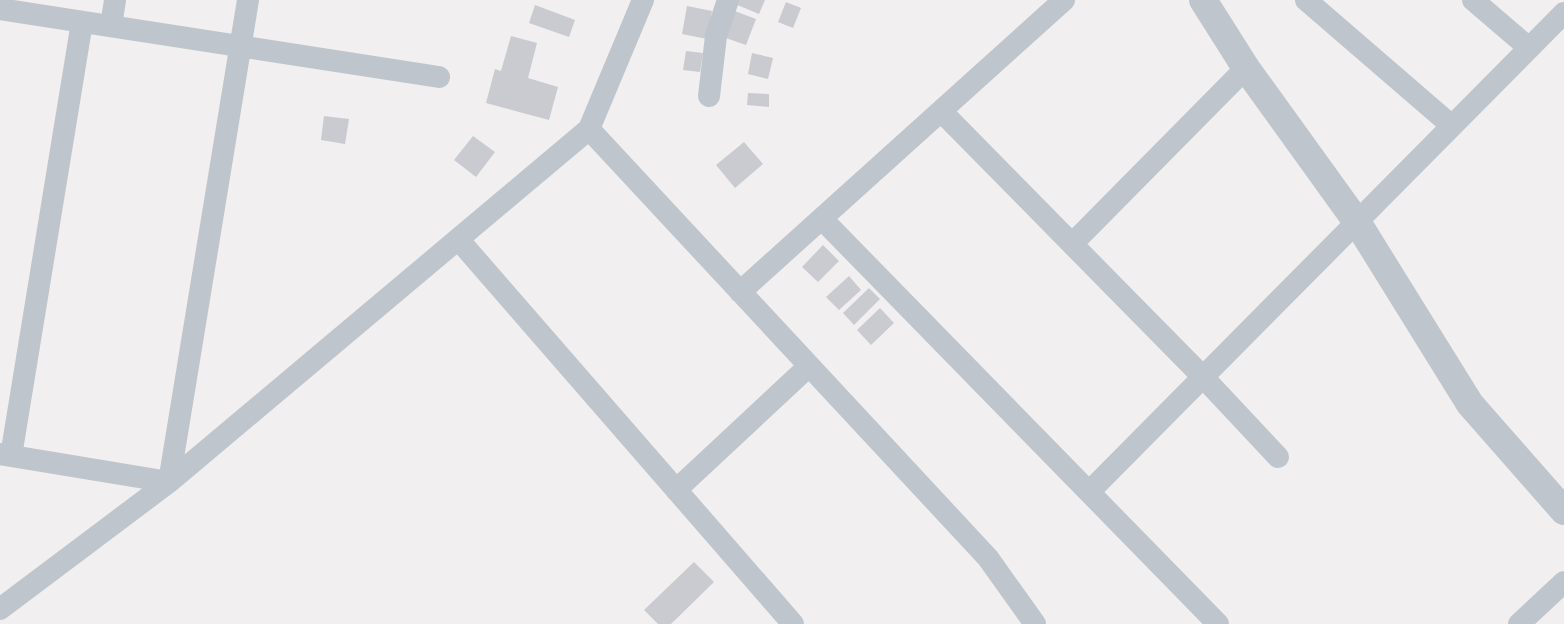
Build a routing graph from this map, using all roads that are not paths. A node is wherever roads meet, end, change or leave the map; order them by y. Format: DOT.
graph roads {
  1 [pos="115,0"];
  2 [pos="248,0"];
  3 [pos="643,0"];
  4 [pos="728,0"];
  5 [pos="1064,0"];
  6 [pos="1203,0"];
  7 [pos="1306,0"];
  8 [pos="1473,0"];
  9 [pos="0,9"];
  10 [pos="1564,13"];
  11 [pos="82,22"];
  12 [pos="111,26"];
  13 [pos="241,46"];
  14 [pos="1529,48"];
  15 [pos="1246,68"];
  16 [pos="439,77"];
  17 [pos="709,96"];
  18 [pos="942,111"];
  19 [pos="1452,126"];
  20 [pos="589,130"];
  21 [pos="822,219"];
  22 [pos="1357,222"];
  23 [pos="458,239"];
  24 [pos="1072,244"];
  25 [pos="740,292"];
  26 [pos="809,366"];
  27 [pos="1203,377"];
  28 [pos="5,455"];
  29 [pos="1278,457"];
  30 [pos="169,482"];
  31 [pos="676,490"];
  32 [pos="1089,492"];
  33 [pos="1564,511"];
  34 [pos="1564,582"];
  35 [pos="0,609"];
  36 [pos="793,624"];
  37 [pos="1035,624"];
  38 [pos="1218,624"];
  39 [pos="1519,624"];
  1 -- 12 [label="street"];
  2 -- 13 [label="street"];
  3 -- 20 [label="street"];
  4 -- 17 [label="street"];
  5 -- 18 [label="street"];
  6 -- 15 [label="street"];
  7 -- 19 [label="street"];
  8 -- 14 [label="street"];
  9 -- 11 [label="street"];
  10 -- 14 [label="street"];
  11 -- 12 [label="street"];
  11 -- 28 [label="street"];
  12 -- 13 [label="street"];
  13 -- 16 [label="street"];
  13 -- 30 [label="street"];
  14 -- 19 [label="street"];
  15 -- 22 [label="street"];
  15 -- 24 [label="street"];
  18 -- 21 [label="street"];
  18 -- 24 [label="street"];
  19 -- 22 [label="street"];
  20 -- 23 [label="street"];
  20 -- 25 [label="street"];
  21 -- 25 [label="street"];
  21 -- 32 [label="street"];
  22 -- 27 [label="street"];
  22 -- 33 [label="street"];
  23 -- 30 [label="street"];
  23 -- 31 [label="street"];
  24 -- 27 [label="street"];
  25 -- 26 [label="street"];
  26 -- 31 [label="street"];
  26 -- 37 [label="street"];
  27 -- 29 [label="street"];
  27 -- 32 [label="street"];
  28 -- 30 [label="street"];
  30 -- 35 [label="street"];
  31 -- 36 [label="street"];
  32 -- 38 [label="street"];
  34 -- 39 [label="street"];
}
